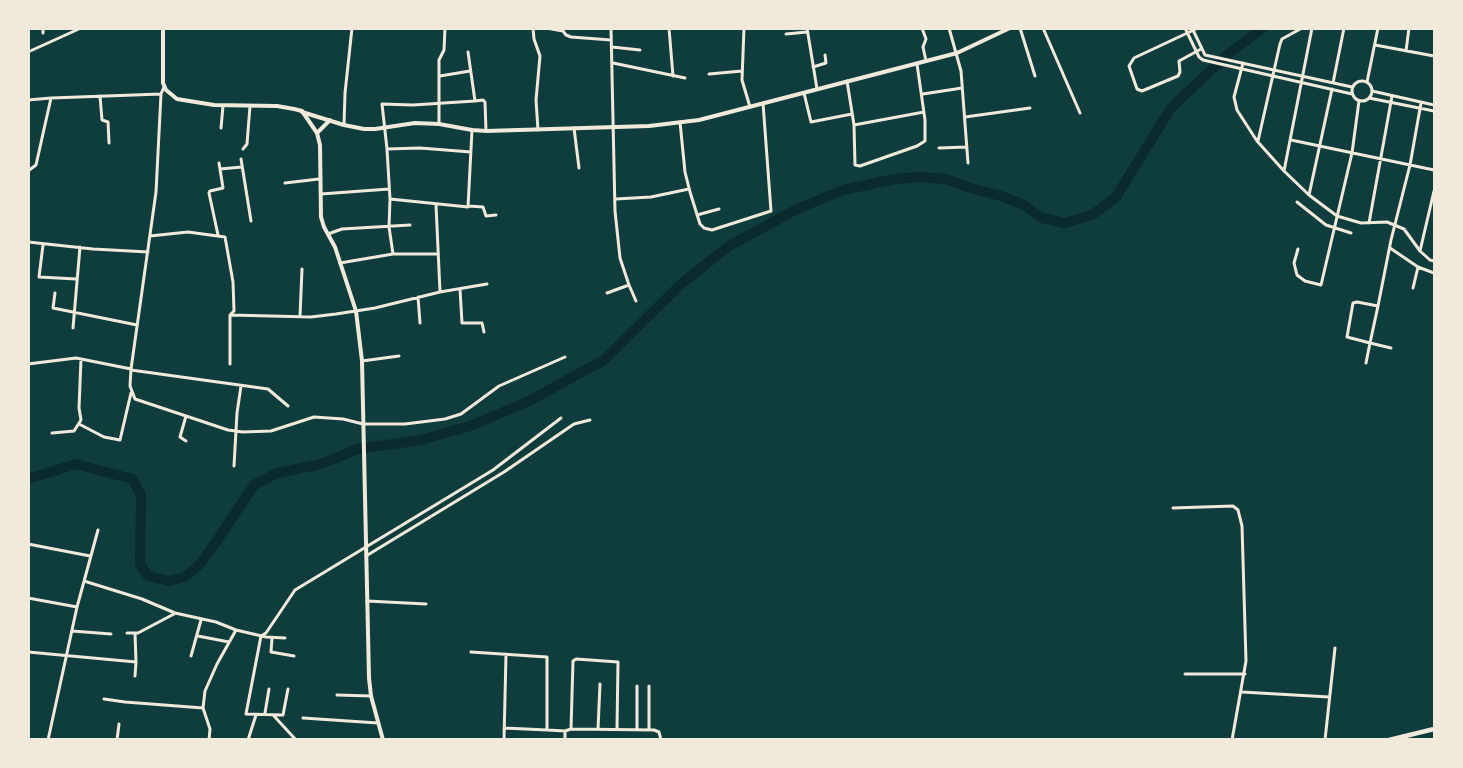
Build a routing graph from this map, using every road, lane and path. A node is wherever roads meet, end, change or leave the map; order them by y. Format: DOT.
graph roads {
  1 [pos="81,28"];
  2 [pos="163,28"];
  3 [pos="352,28"];
  4 [pos="445,28"];
  5 [pos="533,28"];
  6 [pos="546,28"];
  7 [pos="611,28"];
  8 [pos="669,28"];
  9 [pos="744,28"];
  10 [pos="922,28"];
  11 [pos="949,28"];
  12 [pos="1010,28"];
  13 [pos="1020,28"];
  14 [pos="1043,28"];
  15 [pos="1185,28"];
  16 [pos="1198,28"];
  17 [pos="1302,28"];
  18 [pos="1312,28"];
  19 [pos="1344,28"];
  20 [pos="1378,28"];
  21 [pos="1409,28"];
  22 [pos="807,30"];
  23 [pos="1192,30"];
  24 [pos="786,34"];
  25 [pos="1187,34"];
  26 [pos="611,40"];
  27 [pos="1375,45"];
  28 [pos="612,47"];
  29 [pos="1201,49"];
  30 [pos="640,50"];
  31 [pos="1196,51"];
  32 [pos="1406,51"];
  33 [pos="28,52"];
  34 [pos="468,52"];
  35 [pos="957,53"];
  36 [pos="825,55"];
  37 [pos="1434,56"];
  38 [pos="926,61"];
  39 [pos="1241,62"];
  40 [pos="613,63"];
  41 [pos="917,63"];
  42 [pos="813,67"];
  43 [pos="1239,69"];
  44 [pos="1273,70"];
  45 [pos="470,71"];
  46 [pos="741,71"];
  47 [pos="709,74"];
  48 [pos="440,76"];
  49 [pos="673,76"];
  50 [pos="1035,76"];
  51 [pos="1272,76"];
  52 [pos="1303,76"];
  53 [pos="685,78"];
  54 [pos="847,81"];
  55 [pos="1302,82"];
  56 [pos="1367,82"];
  57 [pos="1333,83"];
  58 [pos="164,87"];
  59 [pos="1353,87"];
  60 [pos="962,88"];
  61 [pos="817,89"];
  62 [pos="1332,89"];
  63 [pos="1371,91"];
  64 [pos="804,93"];
  65 [pos="161,94"];
  66 [pos="922,94"];
  67 [pos="1352,94"];
  68 [pos="100,96"];
  69 [pos="1392,96"];
  70 [pos="51,98"];
  71 [pos="1369,98"];
  72 [pos="28,100"];
  73 [pos="475,101"];
  74 [pos="1359,101"];
  75 [pos="439,102"];
  76 [pos="1392,102"];
  77 [pos="763,103"];
  78 [pos="1421,103"];
  79 [pos="1434,105"];
  80 [pos="223,106"];
  81 [pos="250,106"];
  82 [pos="750,107"];
  83 [pos="1030,108"];
  84 [pos="1421,108"];
  85 [pos="302,111"];
  86 [pos="1434,111"];
  87 [pos="924,112"];
  88 [pos="1080,113"];
  89 [pos="852,114"];
  90 [pos="965,117"];
  91 [pos="330,120"];
  92 [pos="680,122"];
  93 [pos="439,124"];
  94 [pos="344,125"];
  95 [pos="854,125"];
  96 [pos="385,127"];
  97 [pos="221,128"];
  98 [pos="574,128"];
  99 [pos="614,128"];
  100 [pos="472,130"];
  101 [pos="537,130"];
  102 [pos="486,131"];
  103 [pos="317,133"];
  104 [pos="1291,140"];
  105 [pos="1257,141"];
  106 [pos="109,143"];
  107 [pos="967,147"];
  108 [pos="1320,147"];
  109 [pos="939,148"];
  110 [pos="243,149"];
  111 [pos="387,149"];
  112 [pos="471,152"];
  113 [pos="1352,153"];
  114 [pos="241,159"];
  115 [pos="1382,160"];
  116 [pos="219,163"];
  117 [pos="968,163"];
  118 [pos="1410,165"];
  119 [pos="242,167"];
  120 [pos="579,168"];
  121 [pos="220,169"];
  122 [pos="1434,170"];
  123 [pos="28,171"];
  124 [pos="1284,171"];
  125 [pos="320,179"];
  126 [pos="285,183"];
  127 [pos="389,189"];
  128 [pos="689,189"];
  129 [pos="1434,190"];
  130 [pos="319,194"];
  131 [pos="1309,195"];
  132 [pos="390,199"];
  133 [pos="616,199"];
  134 [pos="1297,202"];
  135 [pos="436,205"];
  136 [pos="469,207"];
  137 [pos="719,209"];
  138 [pos="496,215"];
  139 [pos="697,215"];
  140 [pos="1337,218"];
  141 [pos="251,221"];
  142 [pos="1369,223"];
  143 [pos="410,225"];
  144 [pos="1395,226"];
  145 [pos="389,227"];
  146 [pos="1334,228"];
  147 [pos="1351,233"];
  148 [pos="328,234"];
  149 [pos="218,235"];
  150 [pos="150,236"];
  151 [pos="28,242"];
  152 [pos="43,244"];
  153 [pos="80,247"];
  154 [pos="1390,248"];
  155 [pos="1298,249"];
  156 [pos="1420,251"];
  157 [pos="148,252"];
  158 [pos="438,254"];
  159 [pos="393,255"];
  160 [pos="1434,261"];
  161 [pos="340,263"];
  162 [pos="1418,267"];
  163 [pos="302,269"];
  164 [pos="1434,273"];
  165 [pos="76,279"];
  166 [pos="488,284"];
  167 [pos="628,285"];
  168 [pos="1413,288"];
  169 [pos="460,289"];
  170 [pos="440,292"];
  171 [pos="608,292"];
  172 [pos="55,293"];
  173 [pos="418,297"];
  174 [pos="636,301"];
  175 [pos="1378,306"];
  176 [pos="76,311"];
  177 [pos="356,311"];
  178 [pos="230,315"];
  179 [pos="300,316"];
  180 [pos="420,323"];
  181 [pos="137,327"];
  182 [pos="73,328"];
  183 [pos="484,332"];
  184 [pos="1370,343"];
  185 [pos="1391,348"];
  186 [pos="399,356"];
  187 [pos="565,357"];
  188 [pos="81,359"];
  189 [pos="362,361"];
  190 [pos="1366,363"];
  191 [pos="28,364"];
  192 [pos="230,364"];
  193 [pos="131,369"];
  194 [pos="241,386"];
  195 [pos="131,392"];
  196 [pos="288,406"];
  197 [pos="186,416"];
  198 [pos="561,418"];
  199 [pos="590,420"];
  200 [pos="363,422"];
  201 [pos="79,424"];
  202 [pos="236,431"];
  203 [pos="52,433"];
  204 [pos="186,441"];
  205 [pos="234,466"];
  206 [pos="1173,508"];
  207 [pos="99,530"];
  208 [pos="28,544"];
  209 [pos="365,548"];
  210 [pos="90,556"];
  211 [pos="366,556"];
  212 [pos="84,581"];
  213 [pos="28,598"];
  214 [pos="367,601"];
  215 [pos="426,604"];
  216 [pos="77,607"];
  217 [pos="175,613"];
  218 [pos="201,620"];
  219 [pos="236,630"];
  220 [pos="72,631"];
  221 [pos="127,633"];
  222 [pos="135,633"];
  223 [pos="111,634"];
  224 [pos="198,636"];
  225 [pos="261,636"];
  226 [pos="270,638"];
  227 [pos="285,638"];
  228 [pos="230,642"];
  229 [pos="1335,648"];
  230 [pos="28,652"];
  231 [pos="471,652"];
  232 [pos="506,654"];
  233 [pos="68,655"];
  234 [pos="191,656"];
  235 [pos="294,656"];
  236 [pos="136,662"];
  237 [pos="1185,674"];
  238 [pos="1245,674"];
  239 [pos="135,676"];
  240 [pos="600,684"];
  241 [pos="638,686"];
  242 [pos="649,686"];
  243 [pos="269,689"];
  244 [pos="288,689"];
  245 [pos="1242,692"];
  246 [pos="336,695"];
  247 [pos="371,696"];
  248 [pos="1329,697"];
  249 [pos="104,699"];
  250 [pos="203,708"];
  251 [pos="265,713"];
  252 [pos="256,715"];
  253 [pos="273,715"];
  254 [pos="303,718"];
  255 [pos="378,723"];
  256 [pos="119,724"];
  257 [pos="504,728"];
  258 [pos="571,729"];
  259 [pos="598,729"];
  260 [pos="617,729"];
  261 [pos="637,729"];
  262 [pos="649,729"];
  263 [pos="1434,729"];
  264 [pos="547,730"];
  265 [pos="565,731"];
  266 [pos="1415,733"];
  267 [pos="48,740"];
  268 [pos="117,740"];
  269 [pos="209,740"];
  270 [pos="248,740"];
  271 [pos="296,740"];
  272 [pos="383,740"];
  273 [pos="504,740"];
  274 [pos="565,740"];
  275 [pos="661,740"];
  276 [pos="1232,740"];
  277 [pos="1325,740"];
  278 [pos="1389,740"];
  279 [pos="1416,740"];
  1 -- 33 [label="street"];
  2 -- 58 [label="main road"];
  3 -- 94 [label="street"];
  4 -- 48 [label="street"];
  5 -- 101 [label="street"];
  6 -- 26 [label="street"];
  7 -- 26 [label="street"];
  8 -- 49 [label="street"];
  9 -- 46 [label="street"];
  10 -- 38 [label="street"];
  11 -- 35 [label="street"];
  12 -- 35 [label="main road"];
  13 -- 50 [label="street"];
  14 -- 88 [label="street"];
  15 -- 25 [label="street"];
  16 -- 23 [label="street"];
  17 -- 44 [label="street"];
  18 -- 52 [label="street"];
  19 -- 57 [label="street"];
  20 -- 27 [label="street"];
  21 -- 32 [label="street"];
  22 -- 24 [label="street"];
  22 -- 42 [label="street"];
  23 -- 25 [label="street"];
  23 -- 29 [label="street"];
  25 -- 31 [label="street"];
  25 -- 31 [label="street"];
  26 -- 28 [label="street"];
  27 -- 32 [label="street"];
  27 -- 56 [label="street"];
  28 -- 30 [label="street"];
  28 -- 40 [label="street"];
  29 -- 31 [label="street"];
  29 -- 39 [label="street"];
  31 -- 43 [label="street"];
  32 -- 37 [label="street"];
  34 -- 45 [label="street"];
  35 -- 38 [label="main road"];
  35 -- 60 [label="street"];
  36 -- 42 [label="street"];
  38 -- 41 [label="main road"];
  39 -- 43 [label="street"];
  39 -- 44 [label="street"];
  40 -- 49 [label="street"];
  40 -- 99 [label="street"];
  41 -- 54 [label="main road"];
  41 -- 66 [label="street"];
  42 -- 61 [label="street"];
  43 -- 51 [label="street"];
  43 -- 105 [label="street"];
  44 -- 51 [label="street"];
  44 -- 52 [label="street"];
  45 -- 48 [label="street"];
  45 -- 73 [label="street"];
  46 -- 47 [label="street"];
  46 -- 82 [label="street"];
  48 -- 75 [label="street"];
  49 -- 53 [label="street"];
  51 -- 55 [label="street"];
  51 -- 105 [label="street"];
  52 -- 55 [label="street"];
  52 -- 57 [label="street"];
  54 -- 61 [label="main road"];
  54 -- 89 [label="street"];
  55 -- 62 [label="street"];
  55 -- 104 [label="street"];
  56 -- 59 [label="street"];
  56 -- 63 [label="street"];
  57 -- 59 [label="street"];
  57 -- 62 [label="street"];
  58 -- 65 [label="street"];
  58 -- 80 [label="main road"];
  59 -- 67 [label="street"];
  60 -- 66 [label="street"];
  60 -- 90 [label="street"];
  61 -- 64 [label="main road"];
  62 -- 67 [label="street"];
  62 -- 108 [label="street"];
  63 -- 69 [label="street"];
  63 -- 71 [label="street"];
  64 -- 77 [label="main road"];
  64 -- 89 [label="street"];
  65 -- 68 [label="street"];
  65 -- 150 [label="street"];
  66 -- 87 [label="street"];
  67 -- 74 [label="street"];
  68 -- 70 [label="street"];
  68 -- 106 [label="street"];
  69 -- 76 [label="street"];
  69 -- 78 [label="street"];
  70 -- 72 [label="street"];
  70 -- 123 [label="street"];
  71 -- 74 [label="street"];
  71 -- 76 [label="street"];
  73 -- 75 [label="street"];
  73 -- 102 [label="street"];
  74 -- 113 [label="street"];
  75 -- 93 [label="street"];
  75 -- 96 [label="street"];
  76 -- 84 [label="street"];
  76 -- 115 [label="street"];
  77 -- 82 [label="main road"];
  77 -- 139 [label="street"];
  78 -- 79 [label="street"];
  78 -- 84 [label="street"];
  80 -- 81 [label="main road"];
  80 -- 97 [label="street"];
  81 -- 85 [label="main road"];
  81 -- 110 [label="street"];
  82 -- 92 [label="main road"];
  83 -- 90 [label="street"];
  84 -- 86 [label="street"];
  84 -- 118 [label="street"];
  85 -- 91 [label="main road"];
  85 -- 103 [label="main road"];
  87 -- 95 [label="street"];
  87 -- 95 [label="street"];
  89 -- 95 [label="street"];
  90 -- 107 [label="street"];
  91 -- 94 [label="main road"];
  91 -- 103 [label="main road"];
  92 -- 99 [label="main road"];
  92 -- 128 [label="street"];
  93 -- 96 [label="main road"];
  93 -- 100 [label="main road"];
  94 -- 96 [label="main road"];
  96 -- 111 [label="street"];
  98 -- 99 [label="main road"];
  98 -- 101 [label="main road"];
  98 -- 120 [label="street"];
  99 -- 133 [label="street"];
  100 -- 102 [label="main road"];
  100 -- 112 [label="street"];
  101 -- 102 [label="main road"];
  103 -- 125 [label="main road"];
  104 -- 108 [label="street"];
  104 -- 124 [label="street"];
  105 -- 124 [label="street"];
  107 -- 109 [label="street"];
  107 -- 117 [label="street"];
  108 -- 113 [label="street"];
  108 -- 131 [label="street"];
  111 -- 112 [label="street"];
  111 -- 127 [label="street"];
  112 -- 136 [label="street"];
  113 -- 115 [label="street"];
  113 -- 140 [label="street"];
  114 -- 119 [label="street"];
  115 -- 118 [label="street"];
  115 -- 142 [label="street"];
  116 -- 121 [label="street"];
  118 -- 122 [label="street"];
  118 -- 144 [label="street"];
  119 -- 121 [label="street"];
  119 -- 141 [label="street"];
  121 -- 149 [label="street"];
  124 -- 131 [label="street"];
  125 -- 126 [label="street"];
  125 -- 130 [label="main road"];
  127 -- 130 [label="street"];
  127 -- 132 [label="street"];
  128 -- 133 [label="street"];
  128 -- 139 [label="street"];
  129 -- 156 [label="street"];
  130 -- 148 [label="main road"];
  131 -- 140 [label="street"];
  132 -- 135 [label="street"];
  132 -- 145 [label="street"];
  133 -- 167 [label="street"];
  134 -- 146 [label="street"];
  135 -- 136 [label="street"];
  135 -- 158 [label="street"];
  136 -- 138 [label="street"];
  137 -- 139 [label="street"];
  140 -- 142 [label="street"];
  140 -- 146 [label="street"];
  142 -- 144 [label="street"];
  143 -- 145 [label="street"];
  144 -- 154 [label="street"];
  144 -- 156 [label="street"];
  145 -- 148 [label="street"];
  145 -- 159 [label="street"];
  146 -- 147 [label="street"];
  146 -- 155 [label="street"];
  148 -- 161 [label="main road"];
  149 -- 150 [label="street"];
  149 -- 178 [label="street"];
  150 -- 157 [label="street"];
  151 -- 152 [label="street"];
  152 -- 153 [label="street"];
  152 -- 165 [label="street"];
  153 -- 157 [label="street"];
  153 -- 165 [label="street"];
  154 -- 162 [label="street"];
  154 -- 175 [label="street"];
  156 -- 160 [label="street"];
  157 -- 181 [label="street"];
  158 -- 159 [label="street"];
  158 -- 170 [label="street"];
  159 -- 161 [label="street"];
  161 -- 177 [label="main road"];
  162 -- 164 [label="street"];
  162 -- 168 [label="street"];
  163 -- 179 [label="street"];
  165 -- 176 [label="street"];
  166 -- 169 [label="street"];
  167 -- 171 [label="street"];
  167 -- 174 [label="street"];
  169 -- 170 [label="street"];
  169 -- 183 [label="street"];
  170 -- 173 [label="street"];
  172 -- 176 [label="street"];
  173 -- 177 [label="street"];
  173 -- 180 [label="street"];
  175 -- 184 [label="street"];
  175 -- 184 [label="street"];
  176 -- 181 [label="street"];
  176 -- 182 [label="street"];
  177 -- 179 [label="street"];
  177 -- 189 [label="main road"];
  178 -- 179 [label="street"];
  178 -- 192 [label="street"];
  181 -- 193 [label="street"];
  184 -- 185 [label="street"];
  184 -- 190 [label="street"];
  186 -- 189 [label="street"];
  187 -- 200 [label="street"];
  188 -- 191 [label="street"];
  188 -- 193 [label="street"];
  188 -- 201 [label="street"];
  189 -- 200 [label="main road"];
  193 -- 194 [label="street"];
  193 -- 195 [label="street"];
  194 -- 196 [label="street"];
  194 -- 202 [label="street"];
  195 -- 197 [label="street"];
  195 -- 201 [label="street"];
  197 -- 202 [label="street"];
  197 -- 204 [label="street"];
  198 -- 209 [label="street"];
  199 -- 211 [label="street"];
  200 -- 202 [label="street"];
  200 -- 209 [label="main road"];
  201 -- 203 [label="street"];
  202 -- 205 [label="street"];
  206 -- 238 [label="street"];
  207 -- 210 [label="street"];
  208 -- 210 [label="street"];
  209 -- 211 [label="main road"];
  209 -- 225 [label="street"];
  210 -- 212 [label="street"];
  211 -- 214 [label="main road"];
  212 -- 216 [label="street"];
  212 -- 217 [label="street"];
  213 -- 216 [label="street"];
  214 -- 215 [label="street"];
  214 -- 247 [label="main road"];
  216 -- 220 [label="street"];
  217 -- 218 [label="street"];
  217 -- 222 [label="street"];
  218 -- 219 [label="street"];
  218 -- 224 [label="street"];
  219 -- 225 [label="street"];
  219 -- 228 [label="street"];
  220 -- 223 [label="street"];
  220 -- 233 [label="street"];
  221 -- 222 [label="street"];
  222 -- 236 [label="street"];
  224 -- 228 [label="street"];
  224 -- 234 [label="street"];
  225 -- 226 [label="street"];
  225 -- 252 [label="street"];
  226 -- 227 [label="street"];
  226 -- 235 [label="street"];
  228 -- 250 [label="street"];
  229 -- 248 [label="street"];
  230 -- 233 [label="street"];
  231 -- 232 [label="street"];
  232 -- 257 [label="street"];
  232 -- 264 [label="street"];
  233 -- 236 [label="street"];
  233 -- 267 [label="street"];
  236 -- 239 [label="street"];
  237 -- 238 [label="street"];
  238 -- 245 [label="street"];
  240 -- 259 [label="street"];
  241 -- 261 [label="street"];
  242 -- 262 [label="street"];
  243 -- 251 [label="street"];
  244 -- 253 [label="street"];
  245 -- 248 [label="street"];
  245 -- 276 [label="street"];
  246 -- 247 [label="street"];
  247 -- 255 [label="main road"];
  248 -- 277 [label="street"];
  249 -- 250 [label="street"];
  250 -- 269 [label="street"];
  251 -- 252 [label="street"];
  251 -- 253 [label="street"];
  252 -- 270 [label="street"];
  253 -- 271 [label="street"];
  254 -- 255 [label="street"];
  255 -- 272 [label="main road"];
  256 -- 268 [label="street"];
  257 -- 264 [label="street"];
  257 -- 273 [label="street"];
  258 -- 259 [label="street"];
  258 -- 260 [label="street"];
  258 -- 265 [label="street"];
  259 -- 260 [label="street"];
  260 -- 261 [label="street"];
  261 -- 262 [label="street"];
  262 -- 275 [label="street"];
  263 -- 266 [label="main road"];
  264 -- 265 [label="street"];
  265 -- 274 [label="street"];
  266 -- 278 [label="main road"];
  266 -- 279 [label="street"];
}
